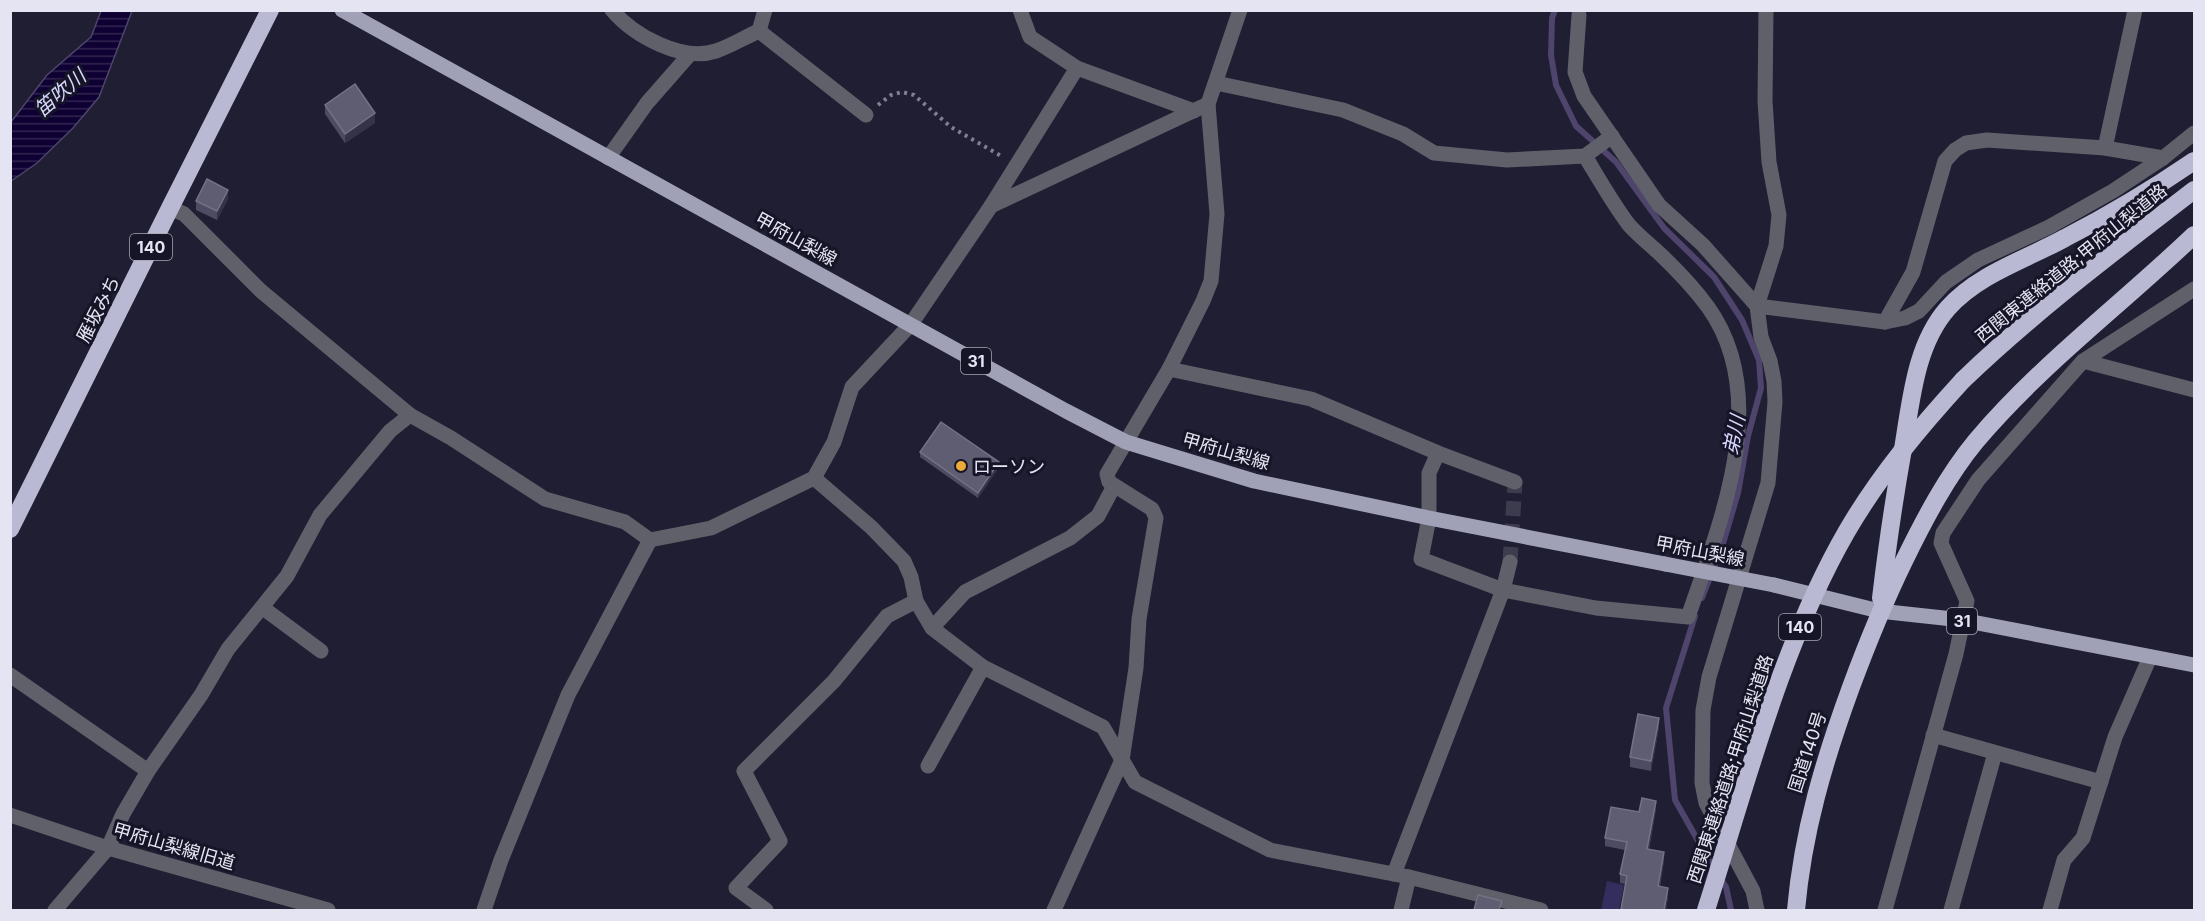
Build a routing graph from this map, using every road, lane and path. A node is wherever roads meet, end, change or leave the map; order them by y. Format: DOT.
graph roads {
  1 [pos="270,10"];
  2 [pos="342,10"];
  3 [pos="612,10"];
  4 [pos="765,10"];
  5 [pos="1020,10"];
  6 [pos="1240,10"];
  7 [pos="2135,10"];
  8 [pos="1766,11"];
  9 [pos="1579,15"];
  10 [pos="759,31"];
  11 [pos="690,54"];
  12 [pos="1077,68"];
  13 [pos="1216,82"];
  14 [pos="1201,107"];
  15 [pos="866,115"];
  16 [pos="2194,133"];
  17 [pos="1612,136"];
  18 [pos="2105,148"];
  19 [pos="1585,156"];
  20 [pos="608,158"];
  21 [pos="2163,158"];
  22 [pos="2194,161"];
  23 [pos="1017,165"];
  24 [pos="2194,190"];
  25 [pos="991,206"];
  26 [pos="170,208"];
  27 [pos="2194,235"];
  28 [pos="2194,289"];
  29 [pos="1757,306"];
  30 [pos="1885,322"];
  31 [pos="911,324"];
  32 [pos="2083,361"];
  33 [pos="1169,369"];
  34 [pos="2194,390"];
  35 [pos="410,415"];
  36 [pos="1126,442"];
  37 [pos="1438,453"];
  38 [pos="814,478"];
  39 [pos="1515,482"];
  40 [pos="33,485"];
  41 [pos="1114,486"];
  42 [pos="10,503"];
  43 [pos="1429,518"];
  44 [pos="10,529"];
  45 [pos="650,540"];
  46 [pos="1510,562"];
  47 [pos="1503,590"];
  48 [pos="916,601"];
  49 [pos="262,608"];
  50 [pos="1879,611"];
  51 [pos="1962,620"];
  52 [pos="932,628"];
  53 [pos="321,651"];
  54 [pos="2150,657"];
  55 [pos="2194,665"];
  56 [pos="983,667"];
  57 [pos="10,675"];
  58 [pos="1933,735"];
  59 [pos="1995,753"];
  60 [pos="1122,760"];
  61 [pos="928,766"];
  62 [pos="148,771"];
  63 [pos="2101,782"];
  64 [pos="10,815"];
  65 [pos="108,848"];
  66 [pos="1401,876"];
  67 [pos="55,910"];
  68 [pos="328,910"];
  69 [pos="484,910"];
  70 [pos="766,910"];
  71 [pos="1053,910"];
  72 [pos="1401,910"];
  73 [pos="1541,910"];
  74 [pos="1706,910"];
  75 [pos="1757,910"];
  76 [pos="1796,910"];
  77 [pos="1885,910"];
  78 [pos="1951,910"];
  79 [pos="2050,910"];
  1 -- 26 [label="highway, 雁坂みち / 140"];
  2 -- 20 [label="main road, 甲府山梨線 / 31"];
  3 -- 11 [label="street"];
  4 -- 10 [label="street"];
  5 -- 12 [label="street"];
  6 -- 13 [label="street"];
  7 -- 18 [label="street"];
  8 -- 29 [label="street"];
  9 -- 17 [label="street"];
  10 -- 11 [label="street"];
  10 -- 15 [label="street"];
  11 -- 20 [label="street"];
  12 -- 14 [label="street"];
  12 -- 23 [label="street"];
  13 -- 14 [label="street"];
  13 -- 19 [label="street"];
  14 -- 25 [label="street"];
  14 -- 33 [label="street"];
  15 -- 23 [label="path"];
  16 -- 21 [label="street"];
  17 -- 19 [label="street"];
  17 -- 29 [label="street"];
  18 -- 21 [label="street"];
  18 -- 30 [label="street"];
  19 -- 47 [label="street"];
  20 -- 31 [label="main road, 甲府山梨線 / 31"];
  21 -- 30 [label="street"];
  22 -- 50 [label="highway"];
  23 -- 25 [label="street"];
  24 -- 74 [label="highway, 西関東連絡道路;甲府山梨道路 / 140, bridge"];
  25 -- 31 [label="street"];
  26 -- 35 [label="street"];
  26 -- 40 [label="highway, 雁坂みち / 140"];
  27 -- 50 [label="highway"];
  28 -- 32 [label="street"];
  29 -- 30 [label="street"];
  29 -- 75 [label="street"];
  31 -- 36 [label="main road, 甲府山梨線 / 31"];
  31 -- 38 [label="street"];
  32 -- 34 [label="street"];
  32 -- 51 [label="street"];
  33 -- 36 [label="street"];
  33 -- 37 [label="street"];
  35 -- 45 [label="street"];
  35 -- 49 [label="street"];
  36 -- 41 [label="street"];
  36 -- 43 [label="main road, 甲府山梨線 / 31"];
  37 -- 39 [label="street"];
  37 -- 43 [label="street"];
  38 -- 45 [label="street"];
  38 -- 48 [label="street"];
  40 -- 42 [label="main road"];
  40 -- 44 [label="highway, 雁坂みち / 140"];
  41 -- 52 [label="street"];
  41 -- 60 [label="street"];
  43 -- 47 [label="street"];
  43 -- 50 [label="main road, 甲府山梨線 / 31, bridge"];
  45 -- 69 [label="street"];
  46 -- 47 [label="street"];
  47 -- 66 [label="street"];
  48 -- 52 [label="street"];
  48 -- 70 [label="street"];
  49 -- 53 [label="street"];
  49 -- 62 [label="street"];
  50 -- 51 [label="main road, 甲府山梨線 / 31"];
  50 -- 76 [label="highway, 国道140号"];
  51 -- 54 [label="main road, 甲府山梨線 / 31"];
  51 -- 58 [label="street"];
  52 -- 56 [label="street"];
  54 -- 55 [label="main road, 甲府山梨線 / 31"];
  54 -- 63 [label="street"];
  56 -- 60 [label="street"];
  56 -- 61 [label="street"];
  57 -- 62 [label="street"];
  58 -- 59 [label="street"];
  58 -- 77 [label="street"];
  59 -- 63 [label="street"];
  59 -- 78 [label="street"];
  60 -- 66 [label="street"];
  60 -- 71 [label="street"];
  62 -- 65 [label="street"];
  63 -- 79 [label="street"];
  64 -- 65 [label="street, 甲府山梨線旧道"];
  65 -- 67 [label="street"];
  65 -- 68 [label="street, 甲府山梨線旧道"];
  66 -- 72 [label="street"];
  66 -- 73 [label="street"];
}
